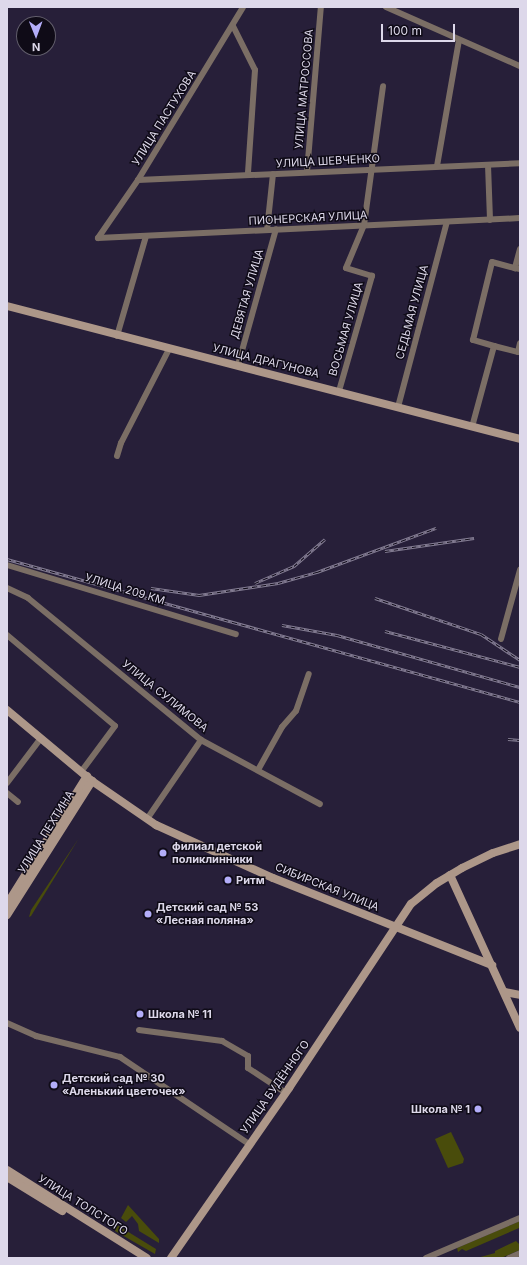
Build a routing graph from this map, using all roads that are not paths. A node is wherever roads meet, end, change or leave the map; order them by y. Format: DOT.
graph roads {
  1 [pos="243,7"];
  2 [pos="321,7"];
  3 [pos="386,7"];
  4 [pos="397,9"];
  5 [pos="233,26"];
  6 [pos="459,40"];
  7 [pos="520,66"];
  8 [pos="383,86"];
  9 [pos="520,163"];
  10 [pos="488,165"];
  11 [pos="437,166"];
  12 [pos="372,168"];
  13 [pos="307,172"];
  14 [pos="248,174"];
  15 [pos="273,174"];
  16 [pos="138,180"];
  17 [pos="520,218"];
  18 [pos="490,220"];
  19 [pos="447,222"];
  20 [pos="364,225"];
  21 [pos="276,229"];
  22 [pos="267,230"];
  23 [pos="146,236"];
  24 [pos="98,238"];
  25 [pos="520,249"];
  26 [pos="517,268"];
  27 [pos="7,306"];
  28 [pos="117,336"];
  29 [pos="520,343"];
  30 [pos="494,346"];
  31 [pos="169,349"];
  32 [pos="238,365"];
  33 [pos="339,391"];
  34 [pos="398,407"];
  35 [pos="472,427"];
  36 [pos="520,439"];
  37 [pos="117,456"];
  38 [pos="7,565"];
  39 [pos="520,570"];
  40 [pos="7,588"];
  41 [pos="236,634"];
  42 [pos="7,635"];
  43 [pos="501,639"];
  44 [pos="309,674"];
  45 [pos="7,710"];
  46 [pos="41,738"];
  47 [pos="201,740"];
  48 [pos="258,770"];
  49 [pos="86,776"];
  50 [pos="7,783"];
  51 [pos="7,793"];
  52 [pos="18,802"];
  53 [pos="320,804"];
  54 [pos="147,819"];
  55 [pos="520,844"];
  56 [pos="450,875"];
  57 [pos="7,904"];
  58 [pos="7,915"];
  59 [pos="396,928"];
  60 [pos="492,965"];
  61 [pos="505,992"];
  62 [pos="520,995"];
  63 [pos="7,1023"];
  64 [pos="520,1028"];
  65 [pos="139,1030"];
  66 [pos="286,1093"];
  67 [pos="249,1144"];
  68 [pos="7,1170"];
  69 [pos="7,1177"];
  70 [pos="520,1218"];
  71 [pos="520,1253"];
  72 [pos="137,1258"];
  73 [pos="147,1258"];
  74 [pos="171,1258"];
  75 [pos="426,1258"];
  76 [pos="509,1258"];
  1 -- 5 [label="street, УЛИЦА ПАСТУХОВА"];
  2 -- 13 [label="street, УЛИЦА МАТРОССОВА"];
  3 -- 4 [label="street"];
  4 -- 6 [label="street"];
  5 -- 14 [label="street"];
  5 -- 16 [label="street, УЛИЦА ПАСТУХОВА"];
  6 -- 7 [label="street"];
  6 -- 11 [label="street"];
  8 -- 12 [label="street"];
  9 -- 10 [label="street, УЛИЦА ШЕВЧЕНКО"];
  10 -- 11 [label="street, УЛИЦА ШЕВЧЕНКО"];
  10 -- 18 [label="street"];
  11 -- 12 [label="street, УЛИЦА ШЕВЧЕНКО"];
  12 -- 13 [label="street, УЛИЦА ШЕВЧЕНКО"];
  12 -- 20 [label="street"];
  13 -- 15 [label="street, УЛИЦА ШЕВЧЕНКО"];
  14 -- 15 [label="street, УЛИЦА ШЕВЧЕНКО"];
  14 -- 16 [label="street, УЛИЦА ШЕВЧЕНКО"];
  15 -- 22 [label="street"];
  16 -- 24 [label="street, УЛИЦА ПАСТУХОВА"];
  17 -- 18 [label="street, ПИОНЕРСКАЯ УЛИЦА"];
  18 -- 19 [label="street, ПИОНЕРСКАЯ УЛИЦА"];
  19 -- 20 [label="street, ПИОНЕРСКАЯ УЛИЦА"];
  19 -- 34 [label="street, СЕДЬМАЯ УЛИЦА"];
  20 -- 21 [label="street, ПИОНЕРСКАЯ УЛИЦА"];
  20 -- 33 [label="street, ВОСЬМАЯ УЛИЦА"];
  21 -- 22 [label="street, ПИОНЕРСКАЯ УЛИЦА"];
  21 -- 32 [label="street, ДЕВЯТАЯ УЛИЦА"];
  22 -- 23 [label="street, ПИОНЕРСКАЯ УЛИЦА"];
  23 -- 24 [label="street, ПИОНЕРСКАЯ УЛИЦА"];
  23 -- 28 [label="street"];
  25 -- 26 [label="street"];
  26 -- 30 [label="street"];
  27 -- 28 [label="main road, УЛИЦА ДРАГУНОВА"];
  28 -- 31 [label="main road, УЛИЦА ДРАГУНОВА"];
  29 -- 30 [label="street"];
  30 -- 35 [label="street"];
  31 -- 32 [label="main road, УЛИЦА ДРАГУНОВА"];
  31 -- 37 [label="street"];
  32 -- 33 [label="main road, УЛИЦА ДРАГУНОВА"];
  33 -- 34 [label="main road, УЛИЦА ДРАГУНОВА"];
  34 -- 35 [label="main road, УЛИЦА ДРАГУНОВА"];
  35 -- 36 [label="main road, УЛИЦА ДРАГУНОВА"];
  38 -- 41 [label="street, УЛИЦА 209 КМ"];
  39 -- 43 [label="street"];
  40 -- 47 [label="street, УЛИЦА СУЛИМОВА"];
  42 -- 49 [label="street"];
  44 -- 48 [label="street"];
  45 -- 46 [label="main road, СИБИРСКАЯ УЛИЦА"];
  46 -- 49 [label="main road, СИБИРСКАЯ УЛИЦА"];
  46 -- 50 [label="street"];
  47 -- 48 [label="street, УЛИЦА СУЛИМОВА"];
  47 -- 54 [label="street"];
  48 -- 53 [label="street, УЛИЦА СУЛИМОВА"];
  49 -- 54 [label="main road, СИБИРСКАЯ УЛИЦА"];
  49 -- 57 [label="main road, УЛИЦА ПЕХТИНА"];
  49 -- 58 [label="main road, УЛИЦА ПЕХТИНА"];
  51 -- 52 [label="street"];
  54 -- 59 [label="main road, СИБИРСКАЯ УЛИЦА"];
  55 -- 56 [label="main road"];
  56 -- 59 [label="main road"];
  56 -- 60 [label="main road"];
  59 -- 60 [label="main road, СИБИРСКАЯ УЛИЦА"];
  59 -- 66 [label="main road, УЛИЦА БУДЁННОГО"];
  60 -- 61 [label="main road"];
  61 -- 62 [label="main road"];
  61 -- 64 [label="main road"];
  63 -- 67 [label="street"];
  65 -- 66 [label="street"];
  66 -- 67 [label="main road, УЛИЦА БУДЁННОГО"];
  67 -- 74 [label="main road, УЛИЦА БУДЁННОГО"];
  68 -- 73 [label="main road, УЛИЦА ТОЛСТОГО"];
  69 -- 72 [label="main road, УЛИЦА ТОЛСТОГО"];
  70 -- 75 [label="street"];
  71 -- 76 [label="street"];
}
